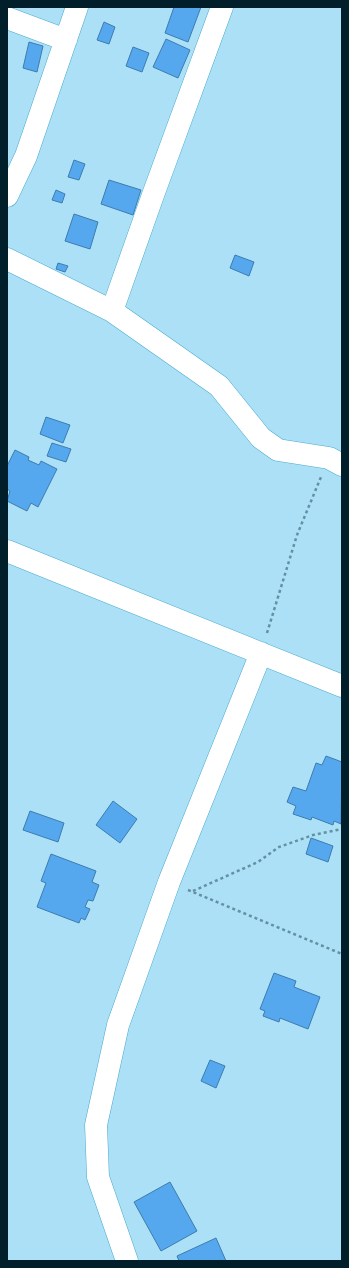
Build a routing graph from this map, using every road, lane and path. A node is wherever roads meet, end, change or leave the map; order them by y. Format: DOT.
graph roads {
  1 [pos="77,7"];
  2 [pos="222,7"];
  3 [pos="7,18"];
  4 [pos="66,40"];
  5 [pos="7,196"];
  6 [pos="7,259"];
  7 [pos="112,311"];
  8 [pos="336,462"];
  9 [pos="7,551"];
  10 [pos="261,653"];
  11 [pos="342,686"];
  12 [pos="342,829"];
  13 [pos="169,882"];
  14 [pos="193,891"];
  15 [pos="342,954"];
  16 [pos="127,1261"];
  1 -- 4 [label="street"];
  2 -- 7 [label="street"];
  3 -- 4 [label="street"];
  4 -- 5 [label="street"];
  6 -- 7 [label="street"];
  7 -- 8 [label="street"];
  8 -- 10 [label="path"];
  9 -- 10 [label="street"];
  10 -- 11 [label="street"];
  10 -- 13 [label="street"];
  12 -- 14 [label="path"];
  13 -- 14 [label="path"];
  13 -- 16 [label="street"];
  14 -- 15 [label="path"];
}
